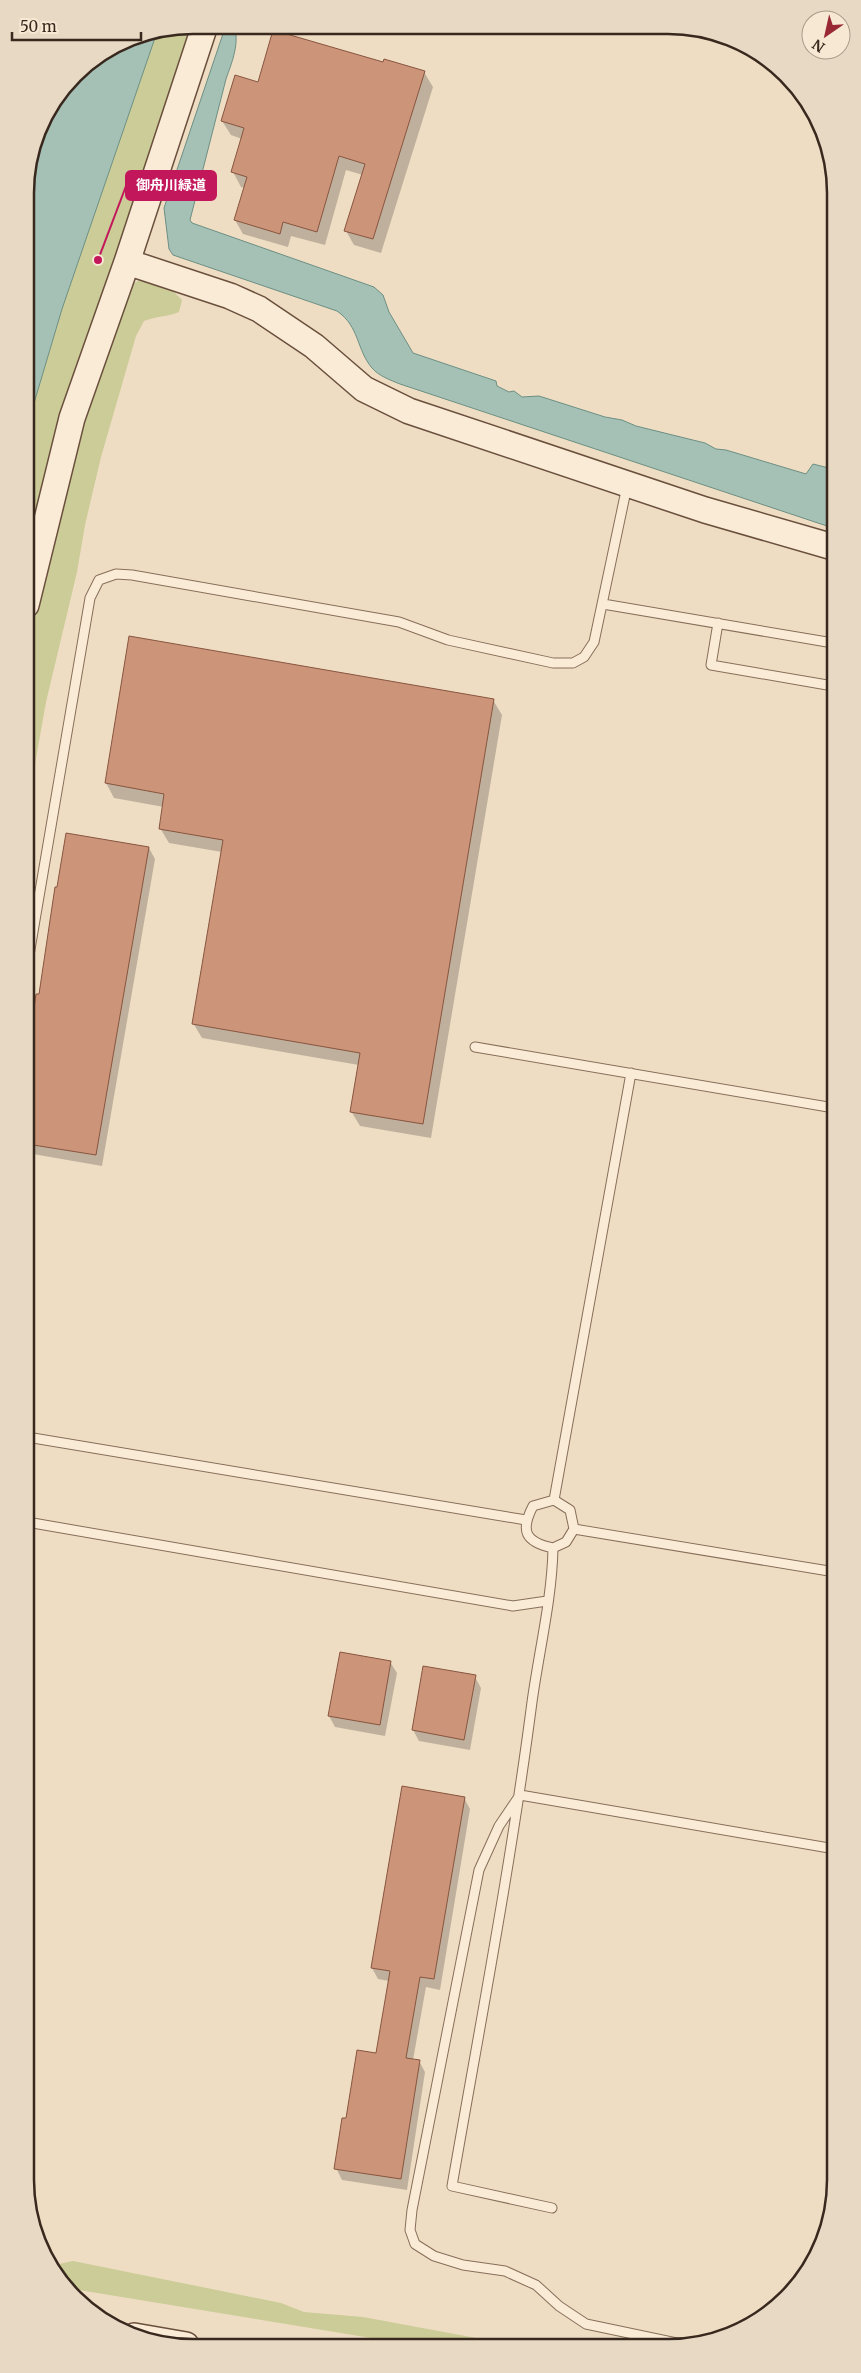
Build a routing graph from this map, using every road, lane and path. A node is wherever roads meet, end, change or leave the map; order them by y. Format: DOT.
graph roads {
  1 [pos="202,34"];
  2 [pos="126,262"];
  3 [pos="627,484"];
  4 [pos="827,545"];
  5 [pos="34,566"];
  6 [pos="603,604"];
  7 [pos="718,623"];
  8 [pos="827,642"];
  9 [pos="827,685"];
  10 [pos="34,921"];
  11 [pos="475,1047"];
  12 [pos="631,1073"];
  13 [pos="827,1107"];
  14 [pos="34,1438"];
  15 [pos="554,1500"];
  16 [pos="526,1520"];
  17 [pos="34,1523"];
  18 [pos="574,1529"];
  19 [pos="553,1548"];
  20 [pos="827,1571"];
  21 [pos="547,1601"];
  22 [pos="520,1795"];
  23 [pos="827,1848"];
  24 [pos="552,2208"];
  25 [pos="657,2339"];
  1 -- 2 [label="street"];
  2 -- 3 [label="street"];
  2 -- 5 [label="street"];
  3 -- 4 [label="street"];
  3 -- 6 [label="lane"];
  6 -- 7 [label="lane"];
  6 -- 10 [label="lane"];
  7 -- 8 [label="lane"];
  7 -- 9 [label="lane"];
  11 -- 12 [label="lane"];
  12 -- 13 [label="lane"];
  12 -- 15 [label="lane"];
  14 -- 16 [label="lane"];
  15 -- 16 [label="lane"];
  15 -- 18 [label="lane"];
  16 -- 19 [label="lane"];
  17 -- 21 [label="lane"];
  18 -- 19 [label="lane"];
  18 -- 20 [label="lane"];
  19 -- 21 [label="lane"];
  21 -- 22 [label="lane"];
  22 -- 23 [label="lane"];
  22 -- 24 [label="lane"];
  22 -- 25 [label="lane"];
}
